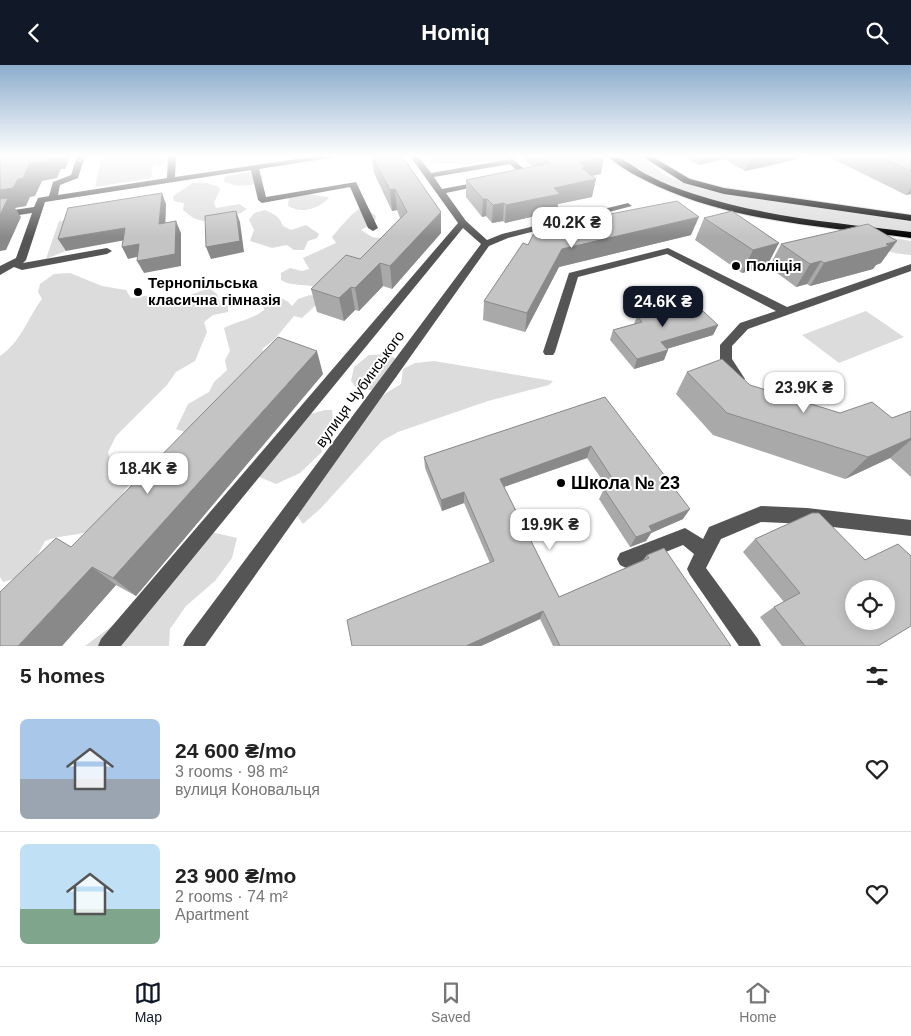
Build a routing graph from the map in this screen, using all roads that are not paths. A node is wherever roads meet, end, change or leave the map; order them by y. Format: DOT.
graph roads {
  1 [pos="58,183"];
  2 [pos="157,183"];
  3 [pos="258,183"];
  4 [pos="433,183"];
  5 [pos="481,183"];
  6 [pos="655,183"];
  7 [pos="695,183"];
  8 [pos="439,192"];
  9 [pos="53,199"];
  10 [pos="628,206"];
  11 [pos="39,209"];
  12 [pos="0,215"];
  13 [pos="911,218"];
  14 [pos="463,223"];
  15 [pos="373,228"];
  16 [pos="911,235"];
  17 [pos="486,244"];
  18 [pos="108,251"];
  19 [pos="15,263"];
  20 [pos="911,267"];
  21 [pos="0,273"];
  22 [pos="786,311"];
  23 [pos="549,352"];
  24 [pos="750,388"];
  25 [pos="911,528"];
  26 [pos="705,552"];
  27 [pos="626,559"];
  28 [pos="108,646"];
  29 [pos="193,646"];
  30 [pos="751,646"];
  1 -- 9 [label="street"];
  2 -- 9 [label="street"];
  3 -- 15 [label="street"];
  4 -- 8 [label="street"];
  5 -- 8 [label="street"];
  6 -- 16 [label="main road"];
  7 -- 13 [label="main road"];
  8 -- 14 [label="street"];
  9 -- 11 [label="street"];
  10 -- 17 [label="street"];
  11 -- 12 [label="street"];
  11 -- 19 [label="street"];
  14 -- 17 [label="street"];
  14 -- 28 [label="street"];
  17 -- 29 [label="street, вулиця Чубинського"];
  18 -- 19 [label="street"];
  19 -- 21 [label="street"];
  20 -- 22 [label="street"];
  22 -- 23 [label="street"];
  22 -- 24 [label="street"];
  25 -- 26 [label="street"];
  26 -- 27 [label="street"];
  26 -- 30 [label="street"];
}
